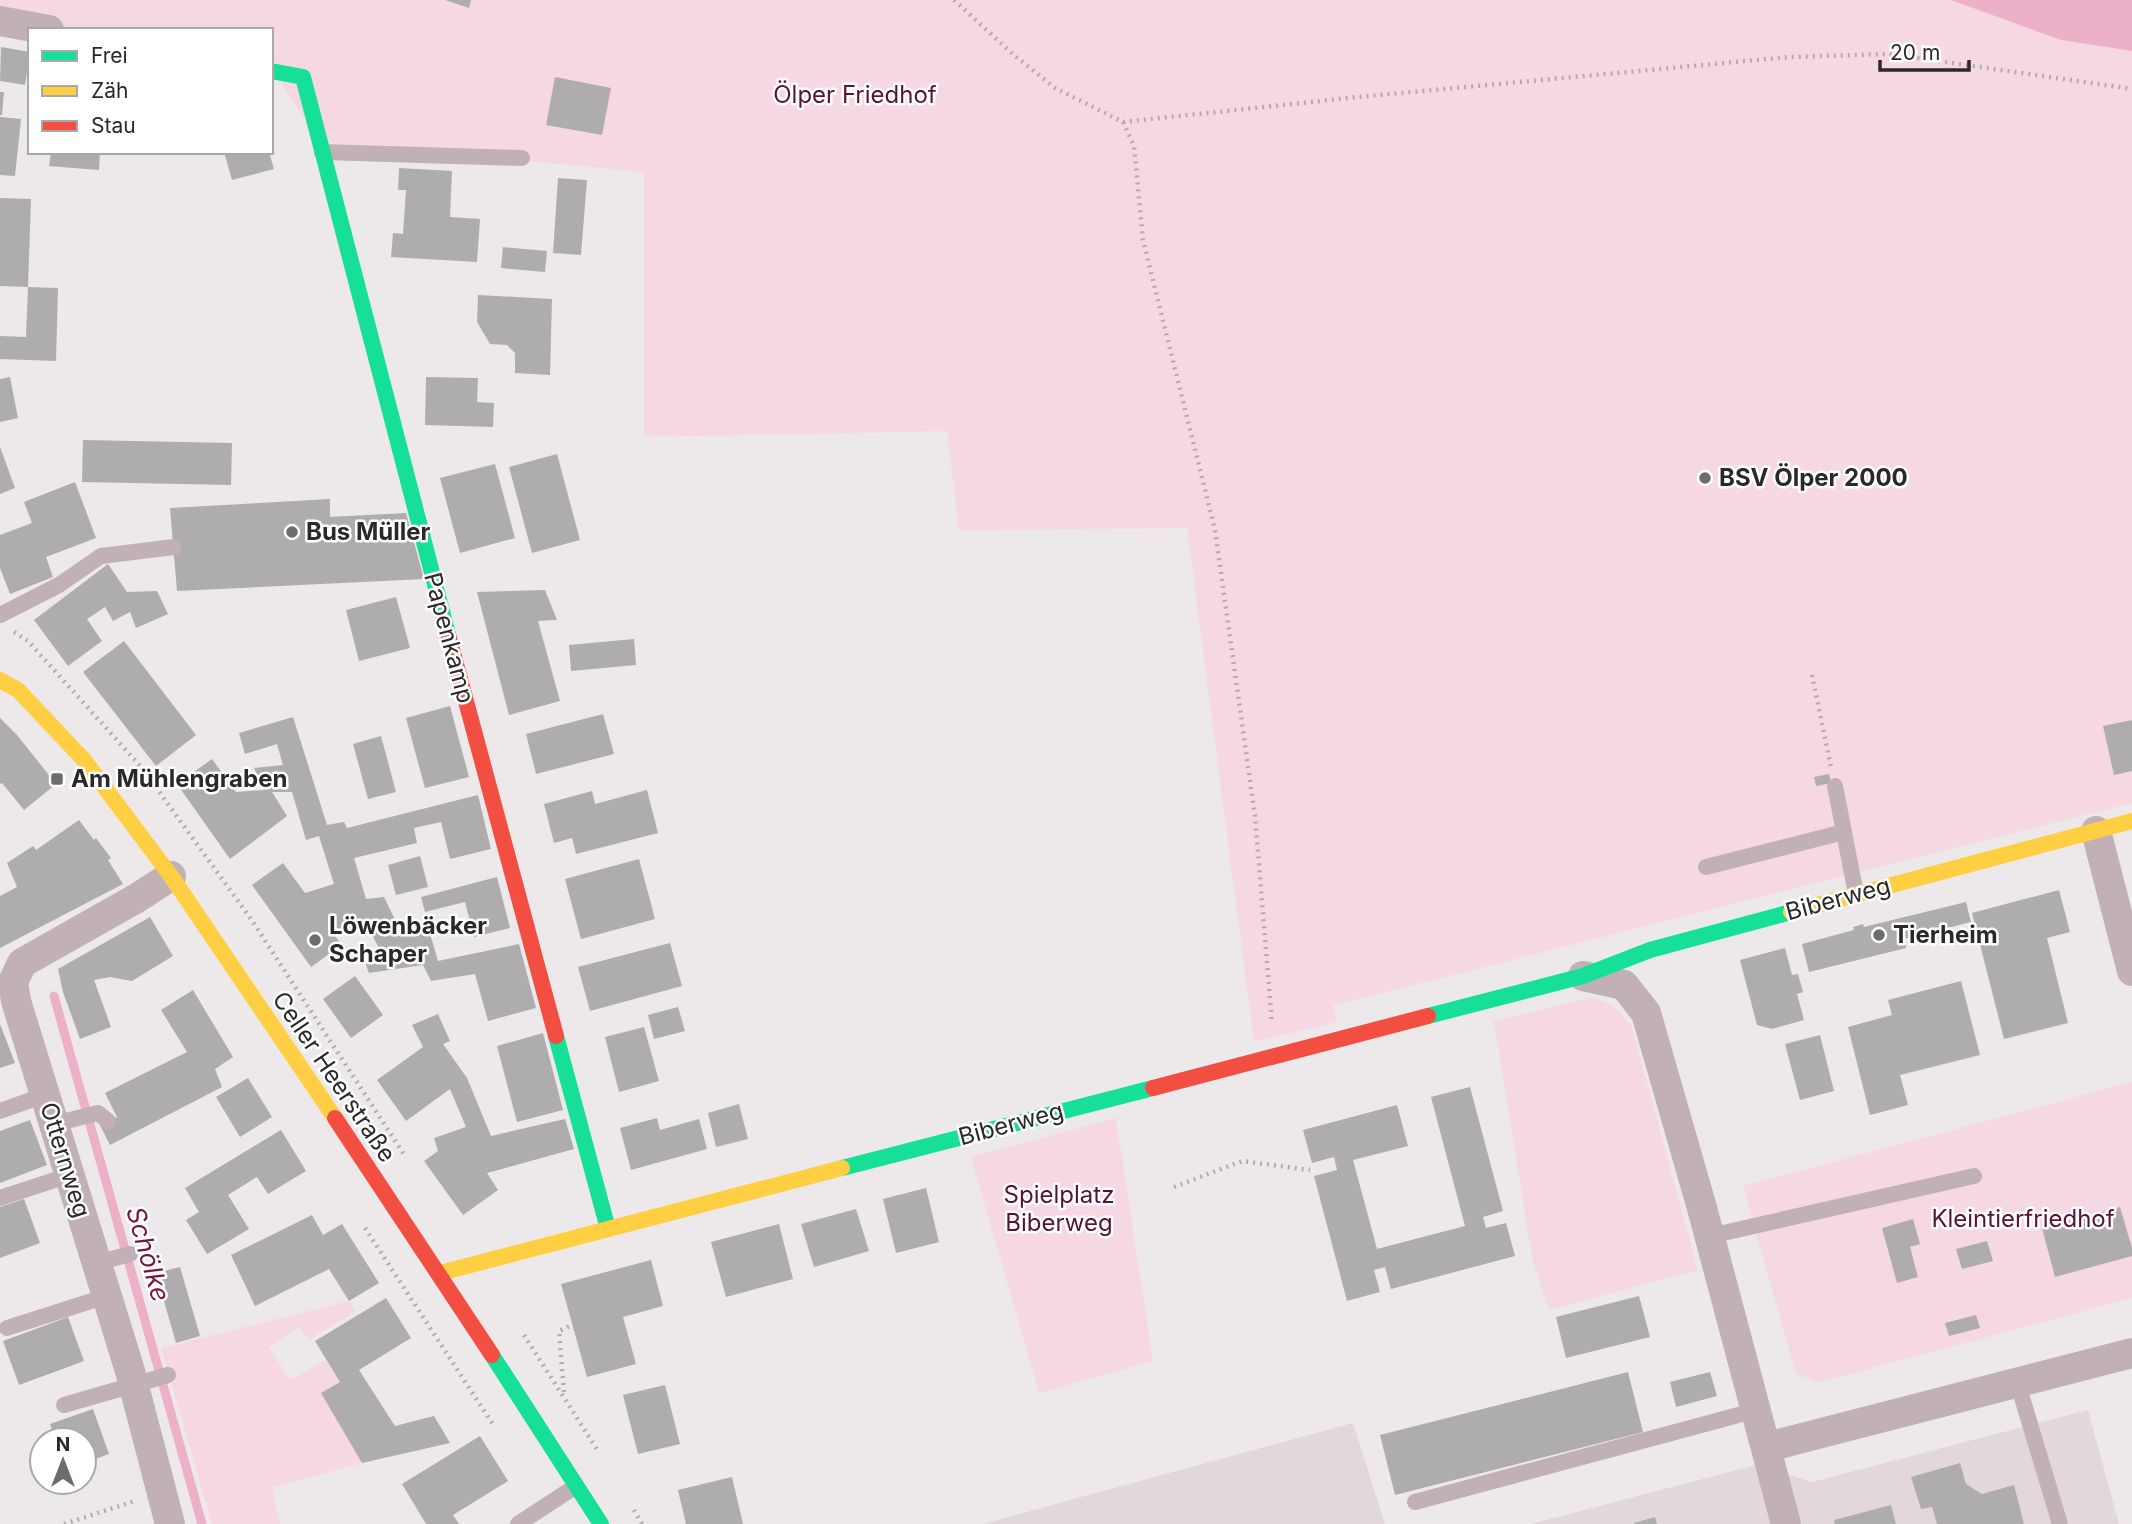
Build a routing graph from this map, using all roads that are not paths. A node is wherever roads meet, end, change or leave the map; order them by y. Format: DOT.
graph roads {
  1 [pos="0,20"];
  2 [pos="39,28"];
  3 [pos="273,71"];
  4 [pos="322,152"];
  5 [pos="522,158"];
  6 [pos="174,547"];
  7 [pos="0,615"];
  8 [pos="0,680"];
  9 [pos="1835,786"];
  10 [pos="2132,821"];
  11 [pos="2096,831"];
  12 [pos="1844,832"];
  13 [pos="1706,867"];
  14 [pos="171,876"];
  15 [pos="1856,894"];
  16 [pos="2132,971"];
  17 [pos="1583,976"];
  18 [pos="8,1004"];
  19 [pos="45,1095"];
  20 [pos="0,1111"];
  21 [pos="103,1117"];
  22 [pos="63,1122"];
  23 [pos="70,1175"];
  24 [pos="1974,1176"];
  25 [pos="0,1198"];
  26 [pos="608,1229"];
  27 [pos="1710,1236"];
  28 [pos="130,1254"];
  29 [pos="105,1261"];
  30 [pos="440,1273"];
  31 [pos="107,1296"];
  32 [pos="7,1328"];
  33 [pos="2132,1353"];
  34 [pos="168,1375"];
  35 [pos="2017,1381"];
  36 [pos="142,1383"];
  37 [pos="64,1405"];
  38 [pos="1757,1410"];
  39 [pos="1767,1447"];
  40 [pos="578,1484"];
  41 [pos="1415,1502"];
  42 [pos="170,1524"];
  43 [pos="518,1524"];
  44 [pos="601,1524"];
  45 [pos="1786,1524"];
  46 [pos="2060,1524"];
  1 -- 2 [label="street"];
  3 -- 4 [label="street, Papenkamp"];
  4 -- 5 [label="lane"];
  4 -- 26 [label="street, Papenkamp"];
  6 -- 7 [label="lane"];
  8 -- 14 [label="street, Celler Heerstraße"];
  9 -- 12 [label="lane"];
  10 -- 11 [label="street, Biberweg"];
  11 -- 15 [label="street, Biberweg"];
  11 -- 16 [label="street"];
  12 -- 13 [label="lane"];
  12 -- 15 [label="lane"];
  14 -- 18 [label="street, Otternweg"];
  14 -- 30 [label="street, Celler Heerstraße"];
  15 -- 17 [label="street, Biberweg"];
  17 -- 26 [label="street, Biberweg"];
  17 -- 27 [label="street, Biberweg"];
  18 -- 19 [label="street, Otternweg"];
  19 -- 20 [label="lane"];
  19 -- 22 [label="street, Otternweg"];
  21 -- 22 [label="lane"];
  22 -- 23 [label="street, Otternweg"];
  23 -- 25 [label="lane"];
  23 -- 29 [label="street, Otternweg"];
  24 -- 27 [label="lane"];
  26 -- 30 [label="street, Biberweg"];
  27 -- 38 [label="street, Biberweg"];
  28 -- 29 [label="lane"];
  29 -- 31 [label="street, Otternweg"];
  30 -- 40 [label="street, Celler Heerstraße"];
  31 -- 32 [label="lane"];
  31 -- 36 [label="street, Otternweg"];
  33 -- 35 [label="street"];
  34 -- 36 [label="lane"];
  35 -- 39 [label="street"];
  35 -- 46 [label="lane"];
  36 -- 37 [label="lane"];
  36 -- 42 [label="street, Otternweg"];
  38 -- 39 [label="street, Biberweg"];
  38 -- 41 [label="lane"];
  39 -- 45 [label="street, Biberweg"];
  40 -- 43 [label="lane"];
  40 -- 44 [label="street, Celler Heerstraße"];
}
